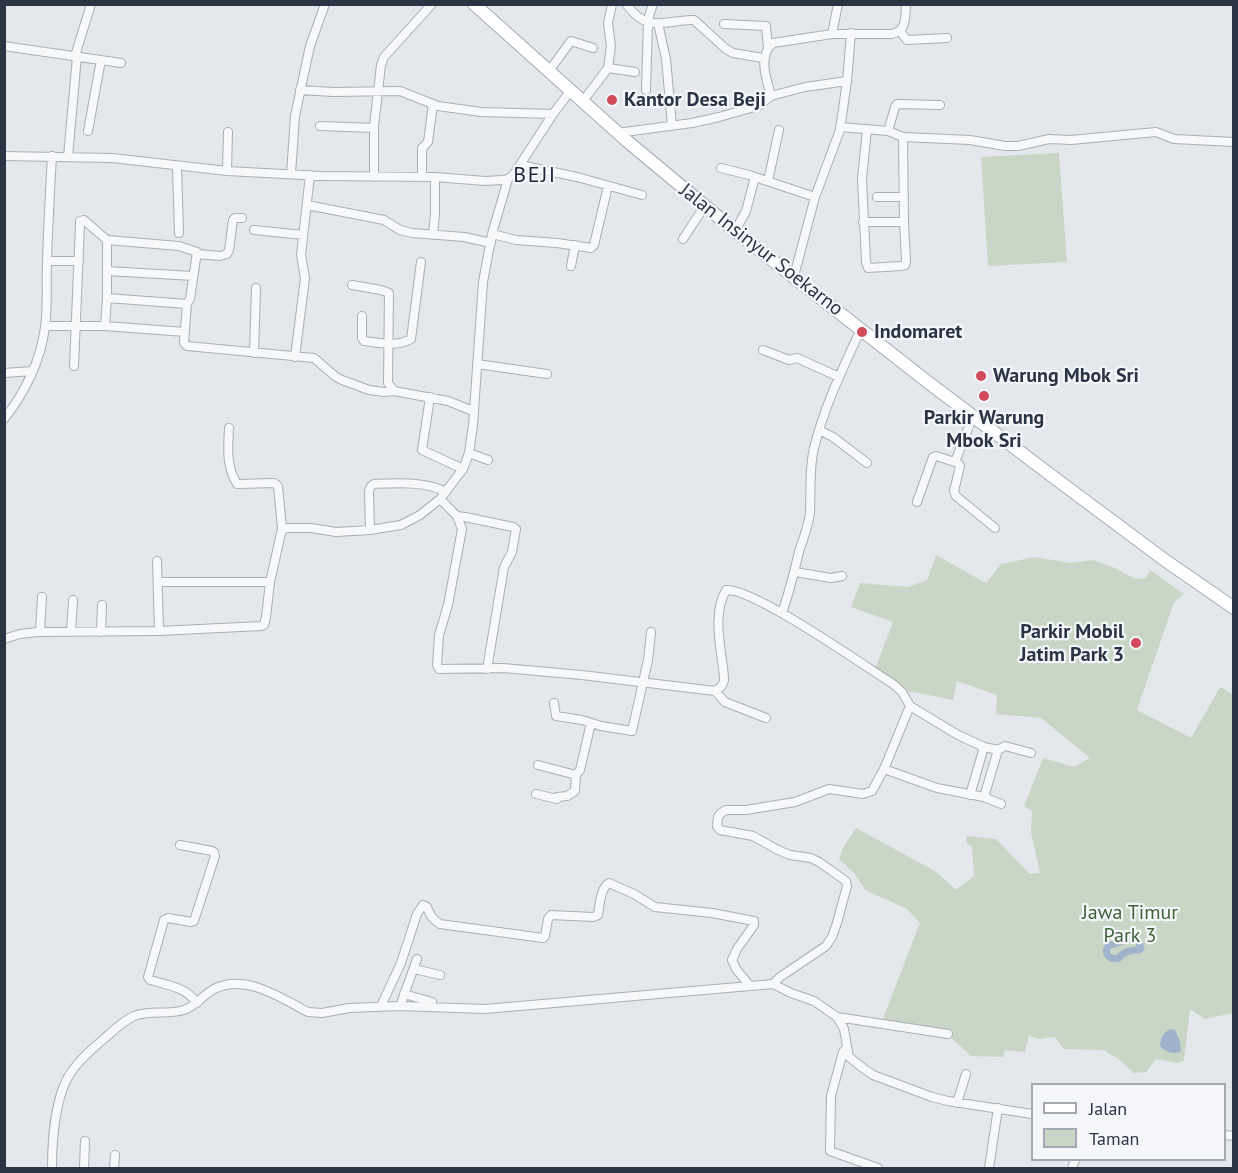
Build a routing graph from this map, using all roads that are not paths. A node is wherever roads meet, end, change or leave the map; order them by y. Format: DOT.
graph roads {
  1 [pos="91,4"];
  2 [pos="325,4"];
  3 [pos="432,4"];
  4 [pos="474,4"];
  5 [pos="612,4"];
  6 [pos="626,4"];
  7 [pos="653,4"];
  8 [pos="838,4"];
  9 [pos="906,4"];
  10 [pos="648,22"];
  11 [pos="658,23"];
  12 [pos="724,24"];
  13 [pos="900,31"];
  14 [pos="851,33"];
  15 [pos="832,34"];
  16 [pos="947,38"];
  17 [pos="4,46"];
  18 [pos="593,48"];
  19 [pos="768,48"];
  20 [pos="76,56"];
  21 [pos="763,58"];
  22 [pos="101,60"];
  23 [pos="121,63"];
  24 [pos="608,68"];
  25 [pos="549,71"];
  26 [pos="635,72"];
  27 [pos="847,81"];
  28 [pos="300,90"];
  29 [pos="571,90"];
  30 [pos="646,90"];
  31 [pos="379,91"];
  32 [pos="771,96"];
  33 [pos="583,101"];
  34 [pos="433,104"];
  35 [pos="940,105"];
  36 [pos="553,114"];
  37 [pos="672,125"];
  38 [pos="320,126"];
  39 [pos="840,127"];
  40 [pos="374,128"];
  41 [pos="867,129"];
  42 [pos="779,130"];
  43 [pos="88,131"];
  44 [pos="888,131"];
  45 [pos="228,132"];
  46 [pos="617,133"];
  47 [pos="903,137"];
  48 [pos="1233,142"];
  49 [pos="4,156"];
  50 [pos="52,156"];
  51 [pos="68,157"];
  52 [pos="520,165"];
  53 [pos="177,166"];
  54 [pos="721,168"];
  55 [pos="227,171"];
  56 [pos="291,174"];
  57 [pos="310,175"];
  58 [pos="374,177"];
  59 [pos="422,177"];
  60 [pos="435,177"];
  61 [pos="755,177"];
  62 [pos="508,179"];
  63 [pos="768,181"];
  64 [pos="608,186"];
  65 [pos="642,195"];
  66 [pos="815,197"];
  67 [pos="877,197"];
  68 [pos="903,197"];
  69 [pos="307,205"];
  70 [pos="704,207"];
  71 [pos="242,218"];
  72 [pos="863,222"];
  73 [pos="904,222"];
  74 [pos="254,230"];
  75 [pos="735,231"];
  76 [pos="178,233"];
  77 [pos="433,234"];
  78 [pos="303,235"];
  79 [pos="492,238"];
  80 [pos="683,239"];
  81 [pos="107,240"];
  82 [pos="575,245"];
  83 [pos="197,254"];
  84 [pos="47,261"];
  85 [pos="79,261"];
  86 [pos="421,262"];
  87 [pos="571,266"];
  88 [pos="107,271"];
  89 [pos="194,276"];
  90 [pos="794,276"];
  91 [pos="352,285"];
  92 [pos="256,288"];
  93 [pos="107,298"];
  94 [pos="187,304"];
  95 [pos="363,316"];
  96 [pos="45,326"];
  97 [pos="105,326"];
  98 [pos="76,327"];
  99 [pos="861,329"];
  100 [pos="185,332"];
  101 [pos="389,343"];
  102 [pos="762,350"];
  103 [pos="254,352"];
  104 [pos="295,357"];
  105 [pos="477,363"];
  106 [pos="75,366"];
  107 [pos="33,371"];
  108 [pos="4,373"];
  109 [pos="548,374"];
  110 [pos="839,377"];
  111 [pos="394,391"];
  112 [pos="430,397"];
  113 [pos="473,411"];
  114 [pos="973,416"];
  115 [pos="4,418"];
  116 [pos="229,428"];
  117 [pos="819,430"];
  118 [pos="469,453"];
  119 [pos="488,460"];
  120 [pos="955,462"];
  121 [pos="867,463"];
  122 [pos="463,469"];
  123 [pos="446,492"];
  124 [pos="440,499"];
  125 [pos="917,502"];
  126 [pos="457,516"];
  127 [pos="995,528"];
  128 [pos="282,529"];
  129 [pos="370,530"];
  130 [pos="157,561"];
  131 [pos="795,572"];
  132 [pos="842,576"];
  133 [pos="159,582"];
  134 [pos="270,582"];
  135 [pos="42,597"];
  136 [pos="73,600"];
  137 [pos="102,605"];
  138 [pos="1233,608"];
  139 [pos="782,613"];
  140 [pos="159,631"];
  141 [pos="40,632"];
  142 [pos="71,632"];
  143 [pos="101,632"];
  144 [pos="651,632"];
  145 [pos="4,639"];
  146 [pos="487,669"];
  147 [pos="644,682"];
  148 [pos="716,691"];
  149 [pos="554,703"];
  150 [pos="910,706"];
  151 [pos="766,717"];
  152 [pos="591,723"];
  153 [pos="984,747"];
  154 [pos="998,750"];
  155 [pos="1031,753"];
  156 [pos="538,765"];
  157 [pos="884,769"];
  158 [pos="578,773"];
  159 [pos="536,794"];
  160 [pos="970,795"];
  161 [pos="984,797"];
  162 [pos="1001,804"];
  163 [pos="180,845"];
  164 [pos="417,959"];
  165 [pos="414,969"];
  166 [pos="440,975"];
  167 [pos="773,984"];
  168 [pos="750,986"];
  169 [pos="404,994"];
  170 [pos="432,1002"];
  171 [pos="197,1003"];
  172 [pos="381,1006"];
  173 [pos="400,1006"];
  174 [pos="837,1017"];
  175 [pos="948,1034"];
  176 [pos="847,1047"];
  177 [pos="966,1074"];
  178 [pos="957,1102"];
  179 [pos="998,1108"];
  180 [pos="1031,1114"];
  181 [pos="85,1141"];
  182 [pos="115,1155"];
  183 [pos="52,1168"];
  184 [pos="84,1168"];
  185 [pos="114,1168"];
  186 [pos="878,1168"];
  187 [pos="989,1168"];
  1 -- 20 [label="street"];
  2 -- 28 [label="street"];
  3 -- 31 [label="street"];
  4 -- 25 [label="main road, Jalan Insinyur Soekarno"];
  5 -- 24 [label="street"];
  6 -- 10 [label="street"];
  7 -- 10 [label="street"];
  8 -- 15 [label="street"];
  9 -- 13 [label="street"];
  10 -- 11 [label="street"];
  10 -- 30 [label="street"];
  11 -- 21 [label="street"];
  11 -- 37 [label="street"];
  12 -- 19 [label="street"];
  13 -- 14 [label="street"];
  13 -- 16 [label="street"];
  14 -- 15 [label="street"];
  14 -- 27 [label="street"];
  15 -- 19 [label="street"];
  17 -- 20 [label="street"];
  18 -- 25 [label="street"];
  19 -- 21 [label="street"];
  20 -- 22 [label="street"];
  20 -- 51 [label="street"];
  21 -- 32 [label="street"];
  22 -- 23 [label="street"];
  22 -- 43 [label="street"];
  24 -- 26 [label="street"];
  24 -- 33 [label="street"];
  25 -- 29 [label="main road, Jalan Insinyur Soekarno"];
  27 -- 32 [label="street"];
  27 -- 39 [label="street"];
  28 -- 31 [label="street"];
  28 -- 56 [label="street"];
  29 -- 33 [label="main road, Jalan Insinyur Soekarno"];
  29 -- 36 [label="street"];
  31 -- 34 [label="street"];
  31 -- 40 [label="street"];
  32 -- 37 [label="street"];
  33 -- 46 [label="main road, Jalan Insinyur Soekarno"];
  34 -- 36 [label="street"];
  34 -- 59 [label="street"];
  35 -- 44 [label="street"];
  36 -- 52 [label="street"];
  37 -- 46 [label="street"];
  38 -- 40 [label="street"];
  39 -- 41 [label="street"];
  39 -- 66 [label="street"];
  40 -- 58 [label="street"];
  41 -- 44 [label="street"];
  41 -- 72 [label="street"];
  42 -- 63 [label="street"];
  44 -- 47 [label="street"];
  45 -- 55 [label="street"];
  46 -- 70 [label="main road, Jalan Insinyur Soekarno"];
  47 -- 48 [label="street"];
  47 -- 68 [label="street"];
  49 -- 50 [label="street"];
  50 -- 51 [label="street"];
  50 -- 84 [label="street"];
  51 -- 53 [label="street"];
  52 -- 62 [label="street"];
  52 -- 64 [label="street"];
  53 -- 55 [label="street"];
  53 -- 76 [label="street"];
  54 -- 61 [label="street"];
  55 -- 56 [label="street"];
  56 -- 57 [label="street"];
  57 -- 58 [label="street"];
  57 -- 69 [label="street"];
  58 -- 59 [label="street"];
  59 -- 60 [label="street"];
  60 -- 62 [label="street"];
  60 -- 77 [label="street"];
  61 -- 63 [label="street"];
  61 -- 75 [label="street"];
  62 -- 79 [label="street"];
  63 -- 66 [label="street"];
  64 -- 65 [label="street"];
  64 -- 82 [label="street"];
  66 -- 90 [label="street"];
  67 -- 68 [label="street"];
  68 -- 73 [label="street"];
  69 -- 77 [label="street"];
  69 -- 78 [label="street"];
  70 -- 75 [label="main road, Jalan Insinyur Soekarno"];
  70 -- 80 [label="street"];
  71 -- 83 [label="street"];
  72 -- 73 [label="street"];
  72 -- 73 [label="street"];
  74 -- 78 [label="street"];
  75 -- 90 [label="main road, Jalan Insinyur Soekarno"];
  77 -- 79 [label="street"];
  78 -- 104 [label="street"];
  79 -- 82 [label="street"];
  79 -- 105 [label="street"];
  81 -- 83 [label="street"];
  81 -- 85 [label="street"];
  81 -- 88 [label="street"];
  82 -- 87 [label="street"];
  83 -- 89 [label="street"];
  84 -- 85 [label="street"];
  84 -- 96 [label="street"];
  85 -- 98 [label="street"];
  86 -- 101 [label="street"];
  88 -- 89 [label="street"];
  88 -- 93 [label="street"];
  89 -- 94 [label="street"];
  90 -- 99 [label="main road, Jalan Insinyur Soekarno"];
  91 -- 101 [label="street"];
  92 -- 103 [label="street"];
  93 -- 94 [label="street"];
  93 -- 97 [label="street"];
  94 -- 100 [label="street"];
  95 -- 101 [label="street"];
  96 -- 98 [label="street"];
  96 -- 107 [label="street"];
  97 -- 98 [label="street"];
  97 -- 100 [label="street"];
  98 -- 106 [label="street"];
  99 -- 110 [label="street"];
  99 -- 114 [label="main road, Jalan Insinyur Soekarno"];
  100 -- 103 [label="street"];
  101 -- 111 [label="street"];
  102 -- 110 [label="street"];
  103 -- 104 [label="street"];
  104 -- 111 [label="street"];
  105 -- 109 [label="street"];
  105 -- 113 [label="street"];
  107 -- 108 [label="street"];
  107 -- 115 [label="street"];
  110 -- 117 [label="street"];
  111 -- 112 [label="street"];
  112 -- 113 [label="street"];
  112 -- 122 [label="street"];
  113 -- 118 [label="street"];
  114 -- 120 [label="street"];
  114 -- 138 [label="main road, Jalan Insinyur Soekarno"];
  116 -- 128 [label="street"];
  117 -- 121 [label="street"];
  117 -- 131 [label="street"];
  118 -- 119 [label="street"];
  118 -- 122 [label="street"];
  120 -- 125 [label="street"];
  120 -- 127 [label="street"];
  122 -- 123 [label="street"];
  123 -- 124 [label="street"];
  123 -- 129 [label="street"];
  124 -- 126 [label="street"];
  124 -- 129 [label="street"];
  126 -- 146 [label="street"];
  126 -- 146 [label="street"];
  128 -- 129 [label="street"];
  128 -- 134 [label="street"];
  130 -- 133 [label="street"];
  131 -- 132 [label="street"];
  131 -- 139 [label="street"];
  133 -- 134 [label="street"];
  133 -- 140 [label="street"];
  134 -- 140 [label="street"];
  135 -- 141 [label="street"];
  136 -- 142 [label="street"];
  137 -- 143 [label="street"];
  139 -- 148 [label="street"];
  139 -- 150 [label="street"];
  140 -- 143 [label="street"];
  141 -- 142 [label="street"];
  141 -- 145 [label="street"];
  142 -- 143 [label="street"];
  144 -- 147 [label="street"];
  146 -- 147 [label="street"];
  147 -- 148 [label="street"];
  147 -- 152 [label="street"];
  148 -- 151 [label="street"];
  149 -- 152 [label="street"];
  150 -- 153 [label="street"];
  150 -- 157 [label="street"];
  152 -- 158 [label="street"];
  153 -- 154 [label="street"];
  153 -- 160 [label="street"];
  154 -- 155 [label="street"];
  154 -- 161 [label="street"];
  156 -- 158 [label="street"];
  157 -- 160 [label="street"];
  157 -- 167 [label="street"];
  158 -- 159 [label="street"];
  160 -- 161 [label="street"];
  161 -- 162 [label="street"];
  163 -- 171 [label="street"];
  164 -- 165 [label="street"];
  165 -- 166 [label="street"];
  165 -- 169 [label="street"];
  167 -- 168 [label="street"];
  167 -- 174 [label="street"];
  168 -- 172 [label="street"];
  168 -- 173 [label="street"];
  169 -- 170 [label="street"];
  169 -- 173 [label="street"];
  171 -- 172 [label="street"];
  171 -- 183 [label="street"];
  172 -- 173 [label="street"];
  174 -- 175 [label="street"];
  174 -- 176 [label="street"];
  176 -- 178 [label="street"];
  176 -- 186 [label="street"];
  177 -- 178 [label="street"];
  178 -- 179 [label="street"];
  179 -- 180 [label="street"];
  179 -- 187 [label="street"];
  181 -- 184 [label="street"];
  182 -- 185 [label="street"];
}
